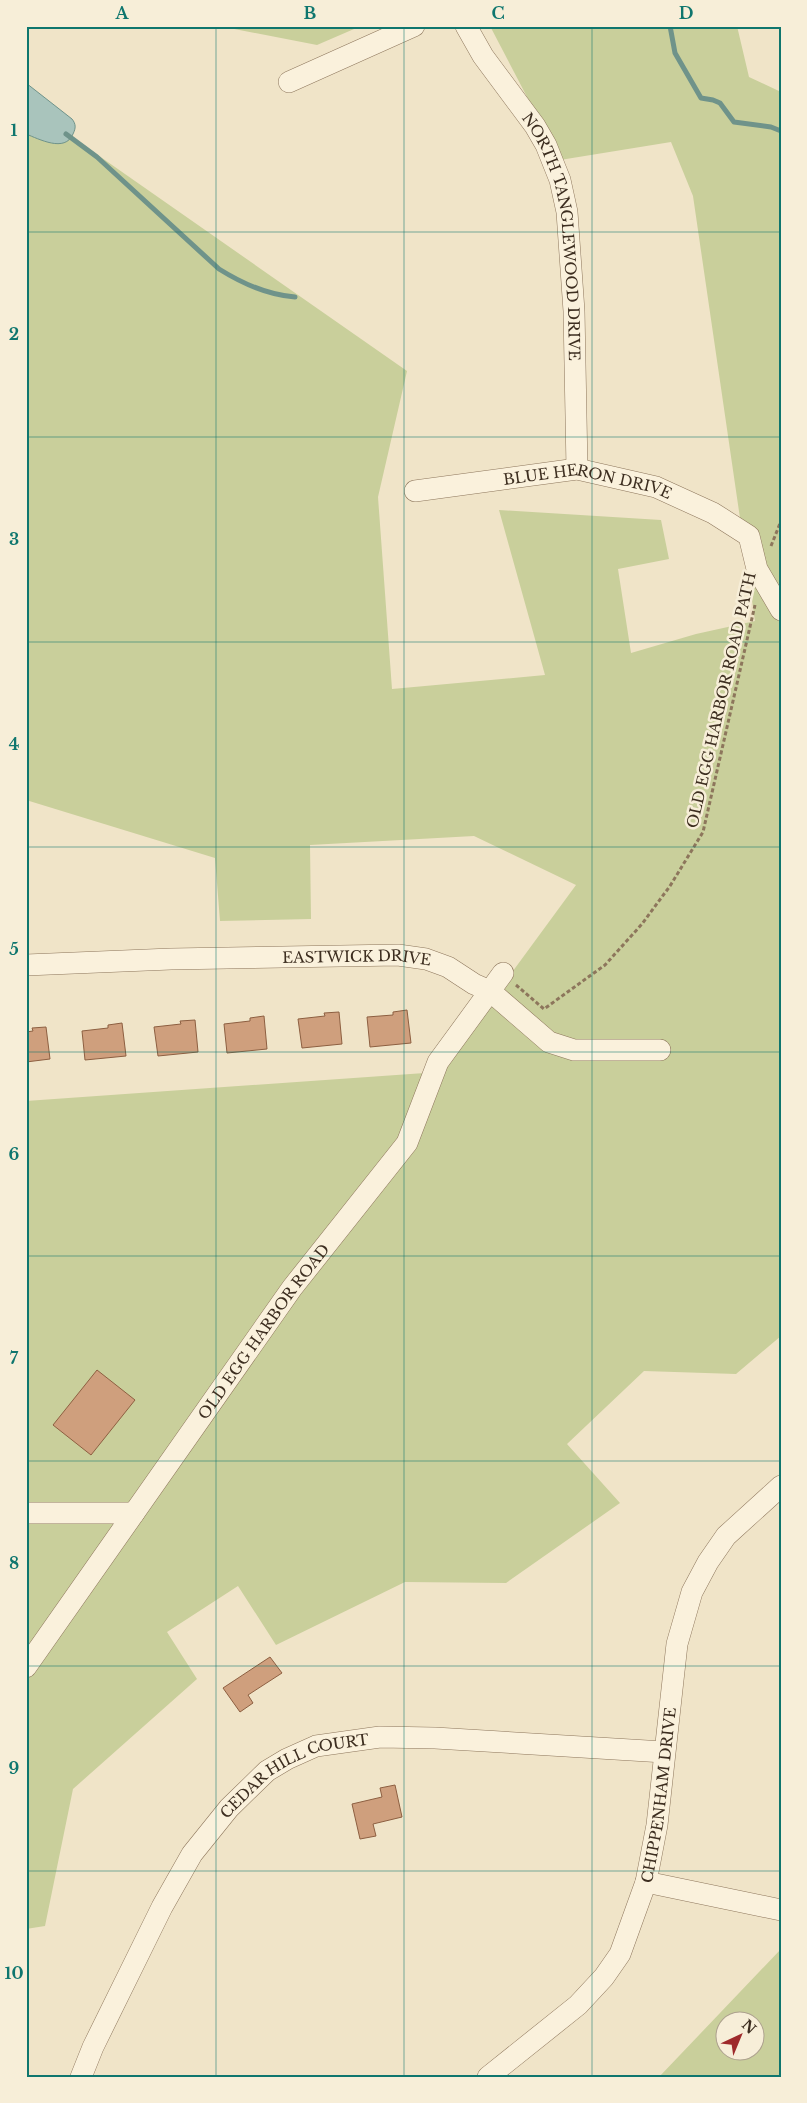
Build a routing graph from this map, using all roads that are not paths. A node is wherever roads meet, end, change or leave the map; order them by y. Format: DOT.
graph roads {
  1 [pos="414,26"];
  2 [pos="466,26"];
  3 [pos="289,82"];
  4 [pos="577,468"];
  5 [pos="415,491"];
  6 [pos="781,610"];
  7 [pos="26,966"];
  8 [pos="503,973"];
  9 [pos="490,991"];
  10 [pos="660,1050"];
  11 [pos="781,1486"];
  12 [pos="26,1513"];
  13 [pos="134,1513"];
  14 [pos="26,1667"];
  15 [pos="664,1752"];
  16 [pos="646,1882"];
  17 [pos="781,1910"];
  18 [pos="81,2077"];
  19 [pos="488,2077"];
  1 -- 3 [label="street"];
  2 -- 4 [label="street, NORTH TANGLEWOOD DRIVE"];
  4 -- 5 [label="street, BLUE HERON DRIVE"];
  4 -- 6 [label="street, BLUE HERON DRIVE"];
  7 -- 9 [label="street, EASTWICK DRIVE"];
  8 -- 9 [label="street, OLD EGG HARBOR ROAD"];
  9 -- 10 [label="street, EASTWICK DRIVE"];
  9 -- 13 [label="street, OLD EGG HARBOR ROAD"];
  11 -- 15 [label="street, CHIPPENHAM DRIVE"];
  12 -- 13 [label="street"];
  13 -- 14 [label="street, OLD EGG HARBOR ROAD"];
  15 -- 16 [label="street, CHIPPENHAM DRIVE"];
  15 -- 18 [label="street, CEDAR HILL COURT"];
  16 -- 17 [label="street"];
  16 -- 19 [label="street, CHIPPENHAM DRIVE"];
}
